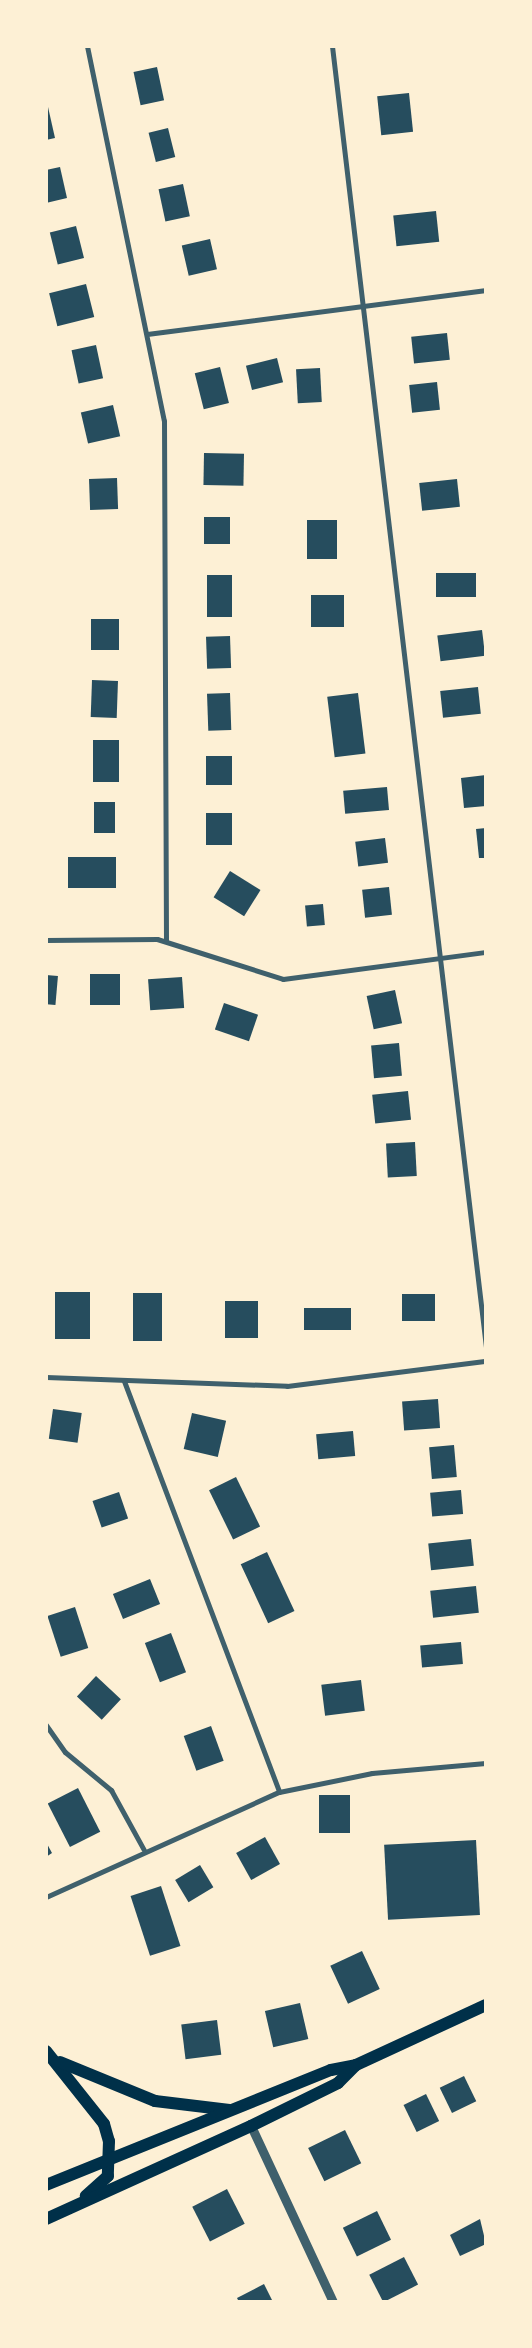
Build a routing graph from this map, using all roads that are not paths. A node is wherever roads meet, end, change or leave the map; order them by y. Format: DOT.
graph roads {
  1 [pos="87,46"];
  2 [pos="332,46"];
  3 [pos="486,290"];
  4 [pos="362,306"];
  5 [pos="147,334"];
  6 [pos="46,940"];
  7 [pos="166,941"];
  8 [pos="486,952"];
  9 [pos="440,960"];
  10 [pos="486,1347"];
  11 [pos="486,1362"];
  12 [pos="46,1377"];
  13 [pos="124,1381"];
  14 [pos="46,1725"];
  15 [pos="486,1763"];
  16 [pos="280,1792"];
  17 [pos="144,1850"];
  18 [pos="46,1897"];
  19 [pos="486,2005"];
  20 [pos="46,2051"];
  21 [pos="59,2062"];
  22 [pos="356,2065"];
  23 [pos="230,2110"];
  24 [pos="251,2126"];
  25 [pos="111,2158"];
  26 [pos="46,2185"];
  27 [pos="79,2203"];
  28 [pos="46,2218"];
  29 [pos="333,2302"];
  1 -- 5 [label="street"];
  2 -- 4 [label="street"];
  3 -- 4 [label="street"];
  4 -- 5 [label="street"];
  4 -- 9 [label="street"];
  5 -- 7 [label="street"];
  6 -- 7 [label="street"];
  7 -- 9 [label="street"];
  8 -- 9 [label="street"];
  9 -- 10 [label="street"];
  11 -- 13 [label="street"];
  12 -- 13 [label="street"];
  13 -- 16 [label="street"];
  14 -- 17 [label="street"];
  15 -- 16 [label="street"];
  16 -- 17 [label="street"];
  17 -- 18 [label="street"];
  19 -- 22 [label="main road"];
  20 -- 21 [label="main road"];
  21 -- 23 [label="main road"];
  21 -- 25 [label="main road"];
  22 -- 23 [label="main road"];
  22 -- 24 [label="main road"];
  23 -- 25 [label="main road"];
  24 -- 27 [label="main road"];
  24 -- 29 [label="street"];
  25 -- 26 [label="main road"];
  25 -- 27 [label="main road"];
  27 -- 28 [label="main road"];
}
